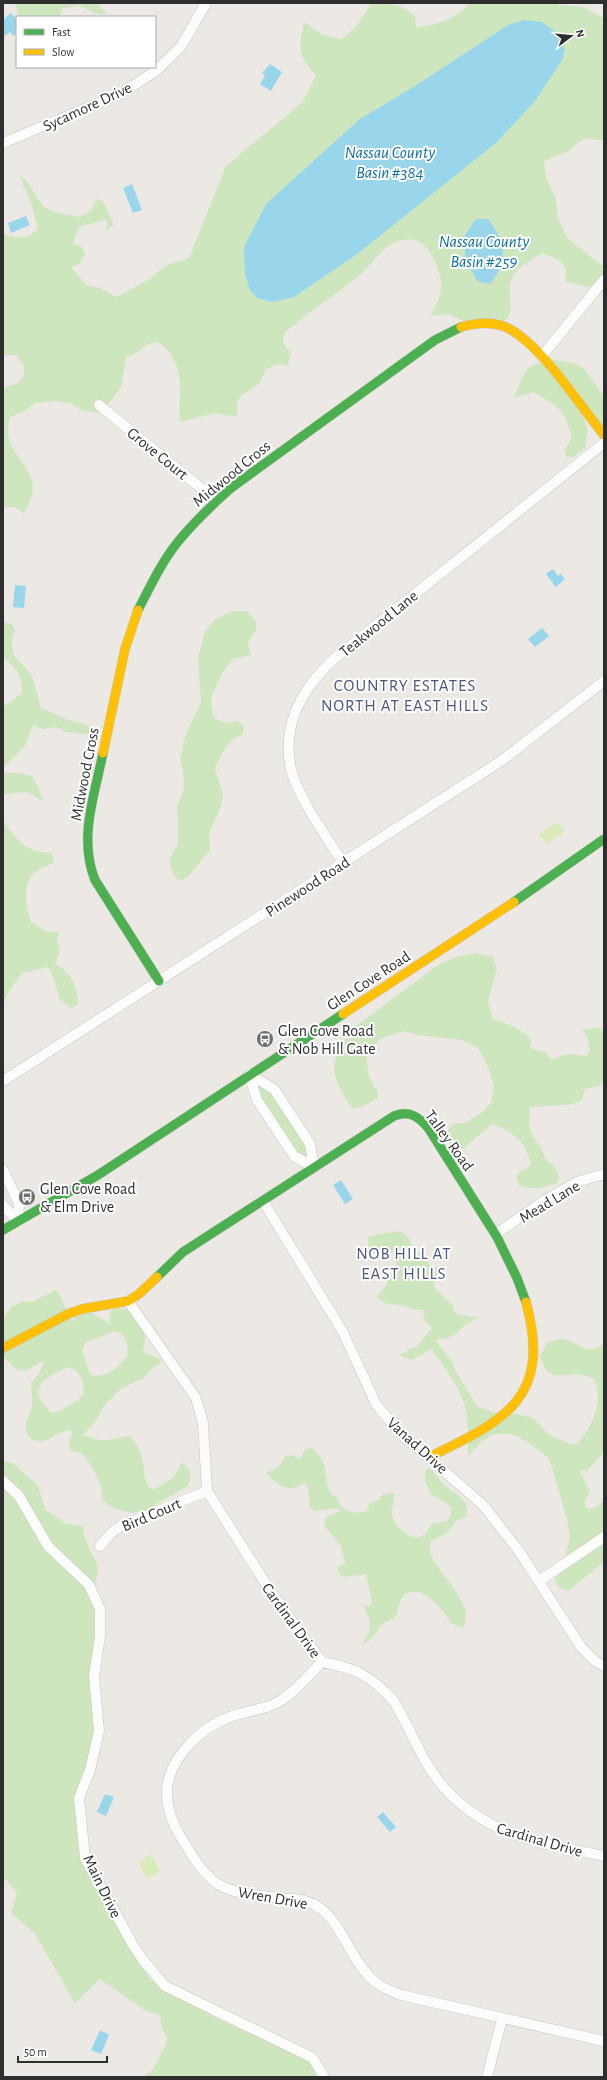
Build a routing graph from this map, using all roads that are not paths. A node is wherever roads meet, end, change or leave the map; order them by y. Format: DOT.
graph roads {
  1 [pos="206,3"];
  2 [pos="3,143"];
  3 [pos="604,280"];
  4 [pos="542,356"];
  5 [pos="99,405"];
  6 [pos="604,435"];
  7 [pos="604,443"];
  8 [pos="216,501"];
  9 [pos="604,681"];
  10 [pos="604,839"];
  11 [pos="343,863"];
  12 [pos="159,981"];
  13 [pos="249,1074"];
  14 [pos="3,1081"];
  15 [pos="314,1167"];
  16 [pos="3,1170"];
  17 [pos="604,1174"];
  18 [pos="263,1201"];
  19 [pos="3,1205"];
  20 [pos="18,1222"];
  21 [pos="3,1230"];
  22 [pos="496,1234"];
  23 [pos="128,1301"];
  24 [pos="3,1348"];
  25 [pos="428,1457"];
  26 [pos="3,1481"];
  27 [pos="208,1491"];
  28 [pos="604,1537"];
  29 [pos="100,1546"];
  30 [pos="538,1581"];
  31 [pos="322,1662"];
  32 [pos="604,1666"];
  33 [pos="604,1856"];
  34 [pos="502,2019"];
  35 [pos="604,2041"];
  36 [pos="324,2077"];
  37 [pos="487,2077"];
  1 -- 2 [label="street, Sycamore Drive"];
  3 -- 4 [label="street"];
  4 -- 6 [label="street, Midwood Cross"];
  4 -- 8 [label="street, Midwood Cross"];
  5 -- 8 [label="street, Grove Court"];
  7 -- 11 [label="street, Teakwood Lane"];
  8 -- 12 [label="street, Midwood Cross"];
  9 -- 11 [label="street, Pinewood Road"];
  10 -- 13 [label="street, Glen Cove Road"];
  11 -- 12 [label="street, Pinewood Road"];
  12 -- 14 [label="street, Pinewood Road"];
  13 -- 15 [label="street"];
  13 -- 15 [label="street"];
  13 -- 20 [label="street, Glen Cove Road"];
  15 -- 18 [label="street, Talley Road"];
  15 -- 22 [label="street, Talley Road"];
  16 -- 20 [label="street"];
  17 -- 22 [label="street, Mead Lane"];
  18 -- 23 [label="street, Talley Road"];
  18 -- 25 [label="street, Vanad Drive"];
  19 -- 20 [label="street"];
  20 -- 21 [label="street, Glen Cove Road"];
  22 -- 25 [label="street, Talley Road"];
  23 -- 24 [label="street"];
  23 -- 27 [label="street, Cardinal Drive"];
  25 -- 30 [label="street, Vanad Drive"];
  26 -- 36 [label="street, Main Drive"];
  27 -- 29 [label="street, Bird Court"];
  27 -- 31 [label="street, Cardinal Drive"];
  28 -- 30 [label="street"];
  30 -- 32 [label="street, Vanad Drive"];
  31 -- 33 [label="street, Cardinal Drive"];
  31 -- 34 [label="street, Wren Drive"];
  34 -- 35 [label="street, Wren Drive"];
  34 -- 37 [label="street"];
}
